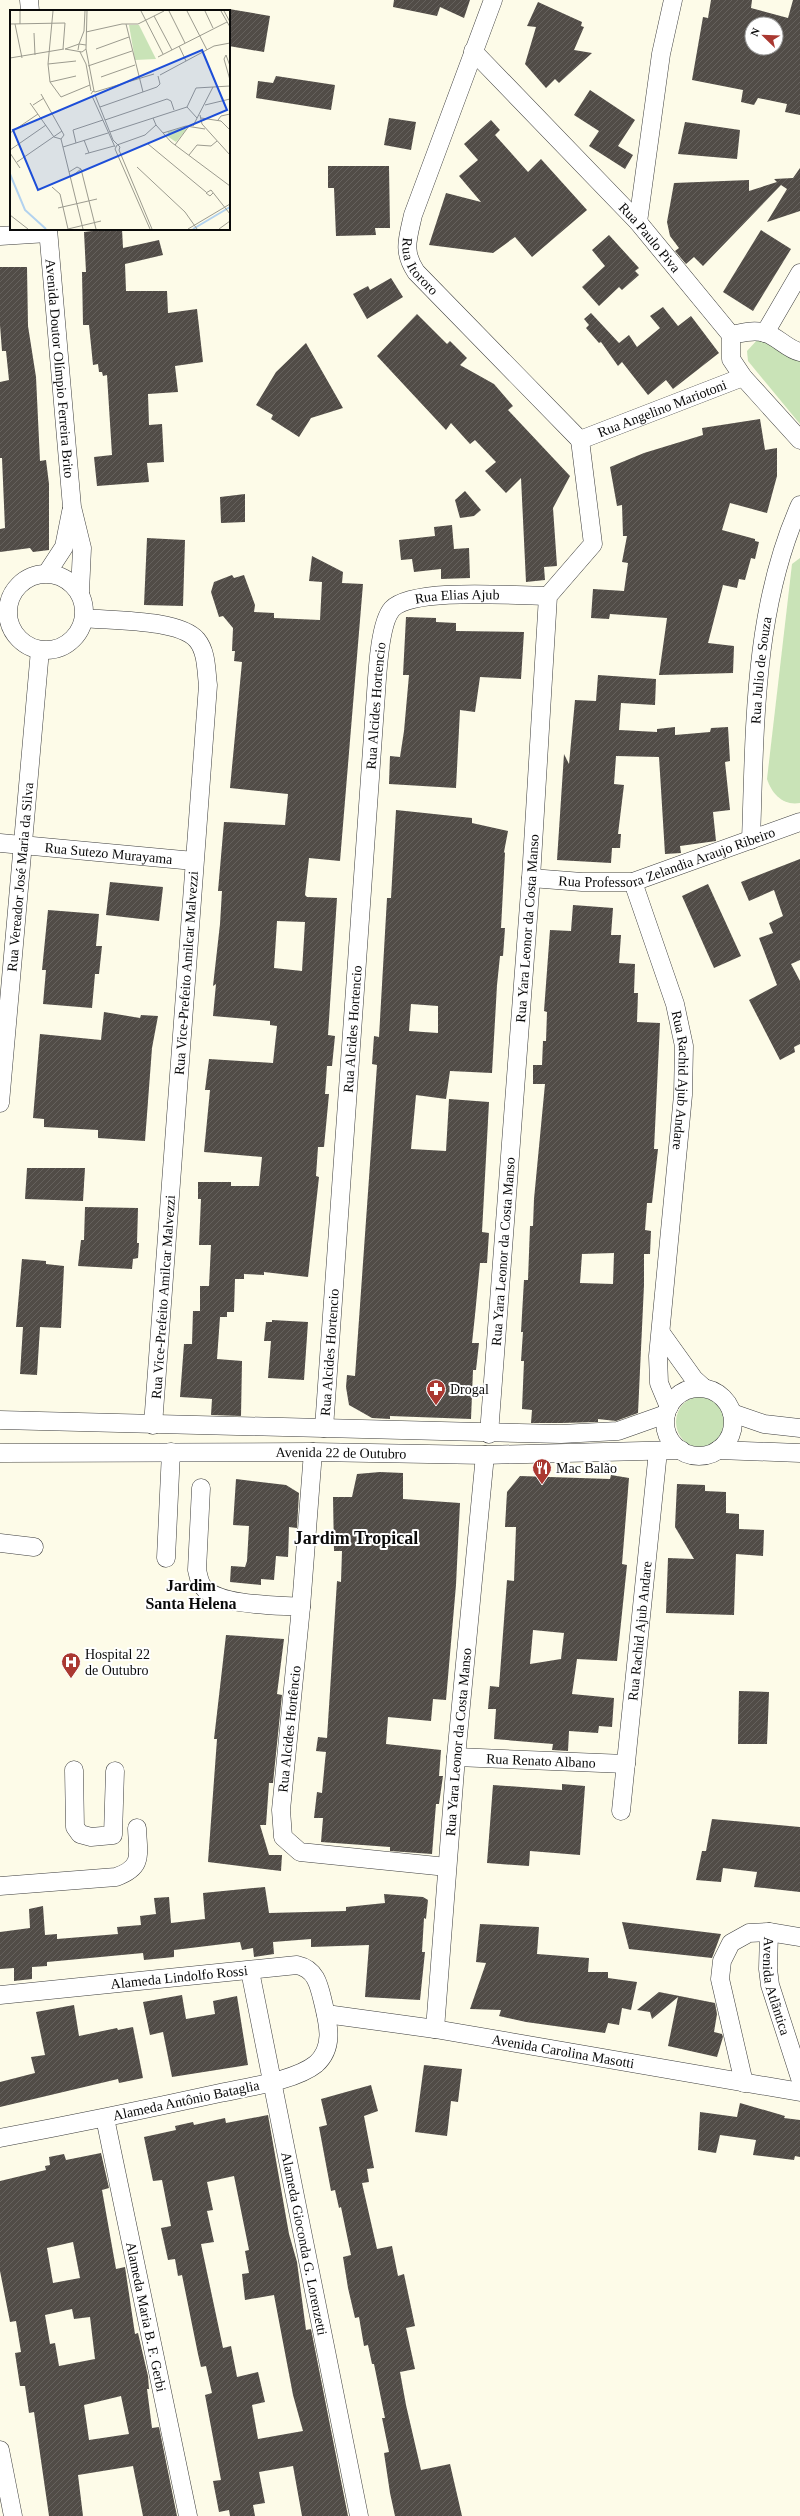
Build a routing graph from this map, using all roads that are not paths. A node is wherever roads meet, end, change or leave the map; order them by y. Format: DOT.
graph roads {
  1 [pos="29,0"];
  2 [pos="493,0"];
  3 [pos="673,0"];
  4 [pos="30,10"];
  5 [pos="473,51"];
  6 [pos="638,222"];
  7 [pos="48,231"];
  8 [pos="0,236"];
  9 [pos="800,273"];
  10 [pos="765,333"];
  11 [pos="731,336"];
  12 [pos="800,352"];
  13 [pos="743,377"];
  14 [pos="580,440"];
  15 [pos="800,440"];
  16 [pos="800,506"];
  17 [pos="72,507"];
  18 [pos="47,573"];
  19 [pos="80,592"];
  20 [pos="548,596"];
  21 [pos="84,618"];
  22 [pos="383,629"];
  23 [pos="40,650"];
  24 [pos="800,822"];
  25 [pos="751,840"];
  26 [pos="0,843"];
  27 [pos="24,846"];
  28 [pos="194,861"];
  29 [pos="531,878"];
  30 [pos="633,882"];
  31 [pos="0,1103"];
  32 [pos="661,1333"];
  33 [pos="704,1388"];
  34 [pos="668,1410"];
  35 [pos="732,1414"];
  36 [pos="0,1420"];
  37 [pos="153,1425"];
  38 [pos="324,1428"];
  39 [pos="800,1428"];
  40 [pos="489,1434"];
  41 [pos="681,1450"];
  42 [pos="718,1450"];
  43 [pos="658,1451"];
  44 [pos="171,1452"];
  45 [pos="313,1452"];
  46 [pos="0,1453"];
  47 [pos="800,1453"];
  48 [pos="485,1455"];
  49 [pos="201,1488"];
  50 [pos="0,1543"];
  51 [pos="34,1547"];
  52 [pos="166,1558"];
  53 [pos="301,1607"];
  54 [pos="456,1757"];
  55 [pos="626,1764"];
  56 [pos="74,1770"];
  57 [pos="115,1771"];
  58 [pos="621,1811"];
  59 [pos="137,1828"];
  60 [pos="447,1867"];
  61 [pos="0,1886"];
  62 [pos="770,1932"];
  63 [pos="800,1937"];
  64 [pos="250,1971"];
  65 [pos="0,1995"];
  66 [pos="326,2014"];
  67 [pos="435,2029"];
  68 [pos="800,2078"];
  69 [pos="271,2081"];
  70 [pos="744,2083"];
  71 [pos="800,2092"];
  72 [pos="105,2118"];
  73 [pos="0,2138"];
  74 [pos="0,2450"];
  75 [pos="13,2516"];
  76 [pos="188,2516"];
  77 [pos="359,2516"];
  1 -- 4 [label="street"];
  2 -- 5 [label="street, Rua Itororo"];
  3 -- 6 [label="street"];
  5 -- 6 [label="street, Rua Paulo Piva"];
  5 -- 14 [label="street, Rua Itororo"];
  6 -- 11 [label="street, Rua Paulo Piva"];
  7 -- 8 [label="street"];
  7 -- 17 [label="street, Avenida Doutor Olímpio Ferreira Brito"];
  9 -- 10 [label="street"];
  10 -- 11 [label="street"];
  10 -- 12 [label="street"];
  11 -- 13 [label="street"];
  13 -- 14 [label="street, Rua Angelino Mariotoni"];
  13 -- 15 [label="street"];
  14 -- 20 [label="street"];
  16 -- 25 [label="street, Rua Julio de Souza"];
  17 -- 18 [label="street, Avenida Doutor Olímpio Ferreira Brito"];
  17 -- 19 [label="street, Avenida Doutor Olímpio Ferreira Brito"];
  18 -- 19 [label="street"];
  18 -- 23 [label="street"];
  19 -- 21 [label="street"];
  20 -- 22 [label="street, Rua Elias Ajub"];
  20 -- 29 [label="street, Rua Yara Leonor da Costa Manso"];
  21 -- 23 [label="street"];
  21 -- 28 [label="street, Rua Vice-Prefeito Amilcar Malvezzi"];
  22 -- 38 [label="street, Rua Alcides Hortencio"];
  23 -- 27 [label="street, Rua Vereador José Maria da Silva"];
  24 -- 25 [label="street, Rua Professora Zelandia Araujo Ribeiro"];
  25 -- 30 [label="street, Rua Professora Zelandia Araujo Ribeiro"];
  26 -- 27 [label="street, Rua Sutezo Murayama"];
  27 -- 28 [label="street, Rua Sutezo Murayama"];
  27 -- 31 [label="street, Rua Vereador José Maria da Silva"];
  28 -- 37 [label="street, Rua Vice-Prefeito Amilcar Malvezzi"];
  29 -- 30 [label="street, Rua Professora Zelandia Araujo Ribeiro"];
  29 -- 40 [label="street, Rua Yara Leonor da Costa Manso"];
  30 -- 32 [label="street, Rua Rachid Ajub Andare"];
  32 -- 33 [label="street"];
  32 -- 34 [label="street, Rua Rachid Ajub Andare"];
  33 -- 34 [label="street"];
  33 -- 35 [label="street"];
  34 -- 40 [label="street, Avenida 22 de Outubro"];
  34 -- 41 [label="street"];
  35 -- 39 [label="street"];
  35 -- 42 [label="street"];
  36 -- 37 [label="street, Avenida 22 de Outubro"];
  37 -- 38 [label="street, Avenida 22 de Outubro"];
  38 -- 40 [label="street, Avenida 22 de Outubro"];
  41 -- 42 [label="street"];
  41 -- 43 [label="street, Avenida 22 de Outubro"];
  42 -- 47 [label="street"];
  43 -- 48 [label="street, Avenida 22 de Outubro"];
  43 -- 55 [label="street, Rua Rachid Ajub Andare"];
  44 -- 45 [label="street, Avenida 22 de Outubro"];
  44 -- 46 [label="street, Avenida 22 de Outubro"];
  44 -- 52 [label="street"];
  45 -- 48 [label="street, Avenida 22 de Outubro"];
  45 -- 53 [label="street, Rua Alcides Hortêncio"];
  48 -- 54 [label="street, Rua Yara Leonor da Costa Manso"];
  49 -- 53 [label="street"];
  50 -- 51 [label="street"];
  53 -- 60 [label="street, Rua Alcides Hortêncio"];
  54 -- 55 [label="street, Rua Renato Albano"];
  54 -- 60 [label="street, Rua Yara Leonor da Costa Manso"];
  55 -- 58 [label="street, Rua Rachid Ajub Andare"];
  56 -- 57 [label="street"];
  59 -- 61 [label="street"];
  60 -- 67 [label="street, Rua Yara Leonor da Costa Manso"];
  62 -- 63 [label="street"];
  62 -- 68 [label="street, Avenida Atlãntica"];
  62 -- 70 [label="street, Avenida Atlãntica"];
  64 -- 65 [label="street, Alameda Lindolfo Rossi"];
  64 -- 66 [label="street, Alameda Lindolfo Rossi"];
  64 -- 69 [label="street, Alameda Gioconda G. Lorenzetti"];
  66 -- 67 [label="street, Avenida Carolina Masotti"];
  66 -- 69 [label="street, Alameda Antônio Bataglia"];
  67 -- 70 [label="street, Avenida Carolina Masotti"];
  69 -- 72 [label="street, Alameda Antônio Bataglia"];
  69 -- 77 [label="street, Alameda Gioconda G. Lorenzetti"];
  70 -- 71 [label="street, Avenida Carolina Masotti"];
  72 -- 73 [label="street, Alameda Antônio Bataglia"];
  72 -- 76 [label="street, Alameda Maria B. F. Gerbi"];
  74 -- 75 [label="street"];
}
